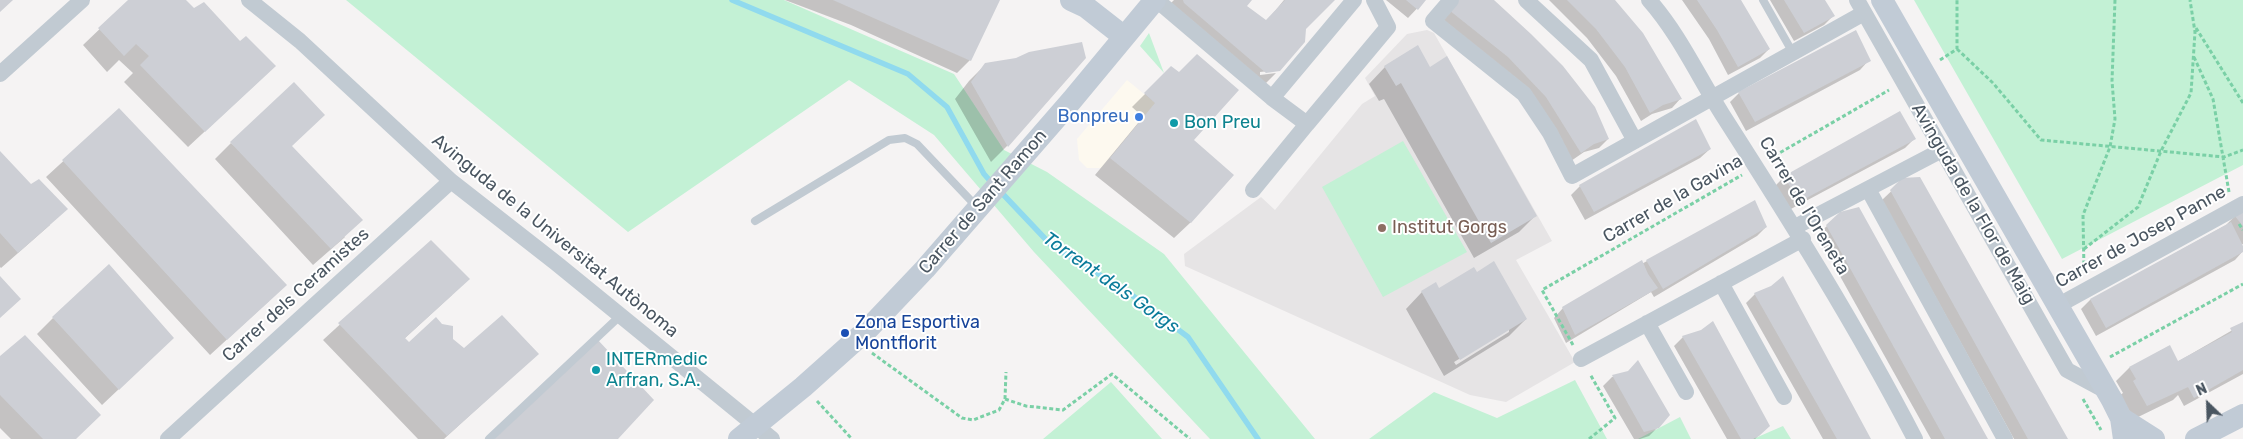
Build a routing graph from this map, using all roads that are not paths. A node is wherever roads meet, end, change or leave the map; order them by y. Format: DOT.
graph roads {
  1 [pos="82,0"];
  2 [pos="249,0"];
  3 [pos="1071,0"];
  4 [pos="1354,0"];
  5 [pos="1374,0"];
  6 [pos="1451,0"];
  7 [pos="1526,0"];
  8 [pos="1649,0"];
  9 [pos="1763,0"];
  10 [pos="1153,2"];
  11 [pos="1868,4"];
  12 [pos="1118,32"];
  13 [pos="1793,52"];
  14 [pos="0,74"];
  15 [pos="1913,77"];
  16 [pos="1272,98"];
  17 [pos="1712,98"];
  18 [pos="1307,124"];
  19 [pos="1635,141"];
  20 [pos="1942,150"];
  21 [pos="450,181"];
  22 [pos="1868,189"];
  23 [pos="1253,190"];
  24 [pos="982,201"];
  25 [pos="2237,207"];
  26 [pos="755,221"];
  27 [pos="1799,233"];
  28 [pos="1721,283"];
  29 [pos="2057,306"];
  30 [pos="621,315"];
  31 [pos="1647,323"];
  32 [pos="1581,359"];
  33 [pos="2106,391"];
  34 [pos="1686,392"];
  35 [pos="1784,397"];
  36 [pos="2243,415"];
  37 [pos="2122,429"];
  38 [pos="756,435"];
  39 [pos="168,439"];
  40 [pos="490,439"];
  41 [pos="1915,439"];
  42 [pos="2005,439"];
  43 [pos="2154,439"];
  44 [pos="2196,439"];
  1 -- 14 [label="street"];
  2 -- 21 [label="street, Avinguda de la Universitat Autònoma"];
  3 -- 12 [label="street"];
  4 -- 16 [label="street"];
  5 -- 18 [label="street"];
  6 -- 19 [label="street"];
  7 -- 19 [label="street"];
  8 -- 17 [label="street, Carrer de l'Oreneta"];
  9 -- 13 [label="lane"];
  10 -- 12 [label="street, Carrer de Sant Ramon"];
  10 -- 16 [label="street"];
  11 -- 13 [label="street"];
  11 -- 15 [label="street, Avinguda de la Flor de Maig"];
  12 -- 24 [label="street, Carrer de Sant Ramon"];
  13 -- 17 [label="street"];
  15 -- 20 [label="street, Avinguda de la Flor de Maig"];
  15 -- 29 [label="street, Avinguda de la Flor de Maig"];
  16 -- 18 [label="street"];
  17 -- 19 [label="street"];
  17 -- 27 [label="street, Carrer de l'Oreneta"];
  18 -- 23 [label="street"];
  20 -- 22 [label="street"];
  20 -- 33 [label="street, Avinguda de la Flor de Maig"];
  21 -- 30 [label="street, Avinguda de la Universitat Autònoma"];
  21 -- 39 [label="street, Carrer dels Ceramistes"];
  22 -- 27 [label="street"];
  22 -- 42 [label="street"];
  24 -- 26 [label="lane"];
  24 -- 38 [label="street, Carrer de Sant Ramon"];
  25 -- 29 [label="street, Carrer de Josep Panne"];
  27 -- 28 [label="street"];
  27 -- 41 [label="street, Carrer de l'Oreneta"];
  28 -- 31 [label="street"];
  28 -- 35 [label="street"];
  29 -- 33 [label="street, Avinguda de la Flor de Maig"];
  30 -- 38 [label="street, Avinguda de la Universitat Autònoma"];
  30 -- 40 [label="lane"];
  31 -- 32 [label="street"];
  31 -- 34 [label="street"];
  33 -- 37 [label="street, Avinguda de la Flor de Maig"];
  36 -- 44 [label="street"];
  37 -- 43 [label="street"];
}
